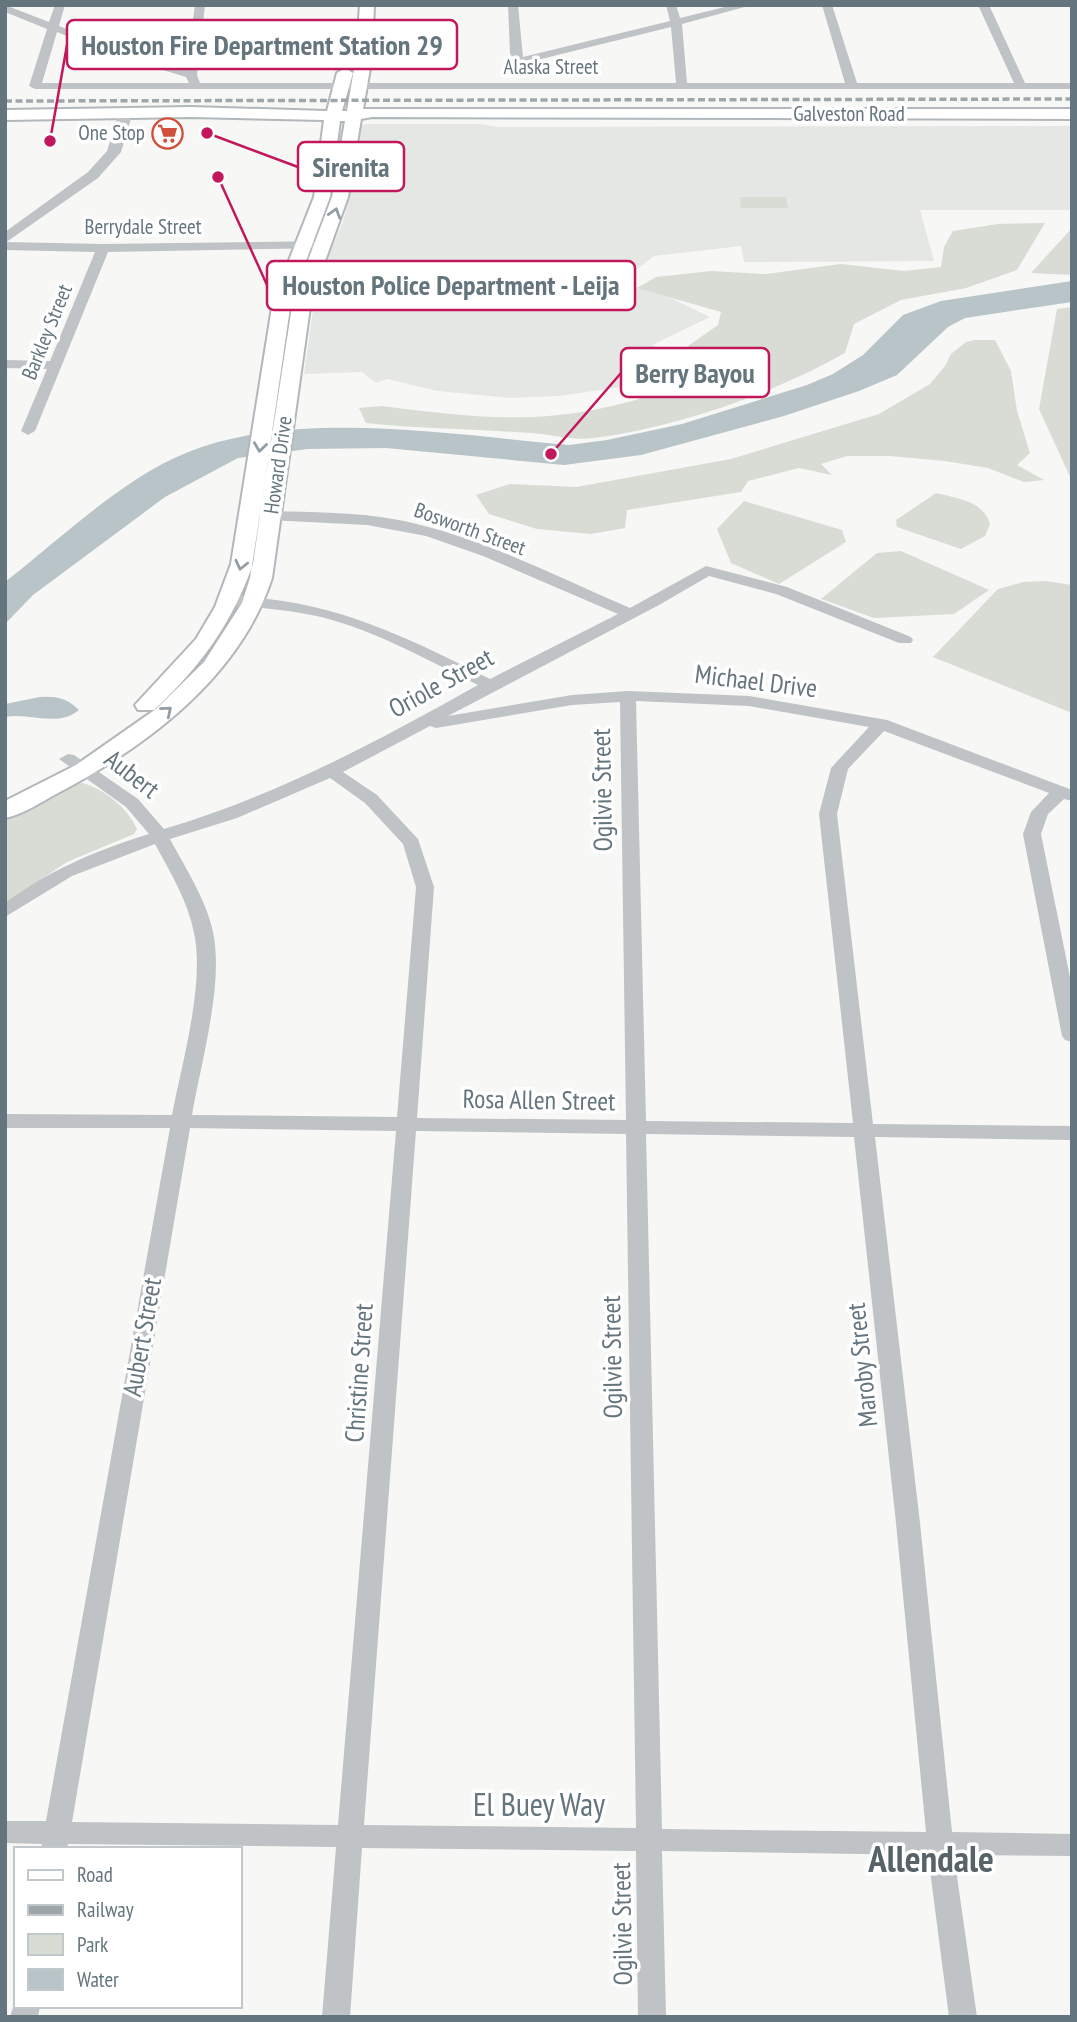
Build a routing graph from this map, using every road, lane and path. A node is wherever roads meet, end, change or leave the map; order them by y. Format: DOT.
graph roads {
  1 [pos="60,5"];
  2 [pos="200,5"];
  3 [pos="367,5"];
  4 [pos="513,5"];
  5 [pos="671,5"];
  6 [pos="747,5"];
  7 [pos="827,5"];
  8 [pos="983,5"];
  9 [pos="5,8"];
  10 [pos="676,23"];
  11 [pos="53,29"];
  12 [pos="347,57"];
  13 [pos="520,61"];
  14 [pos="194,81"];
  15 [pos="511,86"];
  16 [pos="682,86"];
  17 [pos="852,86"];
  18 [pos="1021,86"];
  19 [pos="1072,86"];
  20 [pos="341,87"];
  21 [pos="359,87"];
  22 [pos="1072,114"];
  23 [pos="5,115"];
  24 [pos="58,116"];
  25 [pos="124,116"];
  26 [pos="333,116"];
  27 [pos="353,116"];
  28 [pos="5,122"];
  29 [pos="332,185"];
  30 [pos="5,239"];
  31 [pos="313,245"];
  32 [pos="5,246"];
  33 [pos="103,248"];
  34 [pos="302,300"];
  35 [pos="282,301"];
  36 [pos="5,364"];
  37 [pos="57,365"];
  38 [pos="271,372"];
  39 [pos="293,372"];
  40 [pos="28,431"];
  41 [pos="267,473"];
  42 [pos="260,516"];
  43 [pos="242,601"];
  44 [pos="628,613"];
  45 [pos="905,640"];
  46 [pos="490,685"];
  47 [pos="628,696"];
  48 [pos="881,724"];
  49 [pos="424,725"];
  50 [pos="76,764"];
  51 [pos="331,771"];
  52 [pos="5,793"];
  53 [pos="1067,794"];
  54 [pos="5,811"];
  55 [pos="159,835"];
  56 [pos="5,912"];
  57 [pos="1072,1035"];
  58 [pos="5,1121"];
  59 [pos="178,1123"];
  60 [pos="405,1124"];
  61 [pos="635,1128"];
  62 [pos="863,1129"];
  63 [pos="1072,1133"];
  64 [pos="5,1832"];
  65 [pos="351,1838"];
  66 [pos="648,1838"];
  67 [pos="55,1840"];
  68 [pos="940,1845"];
  69 [pos="1072,1845"];
  70 [pos="336,2017"];
  71 [pos="652,2017"];
  72 [pos="963,2017"];
  1 -- 11 [label="street"];
  2 -- 14 [label="street"];
  3 -- 21 [label="main road, Howard Drive"];
  4 -- 13 [label="street"];
  5 -- 10 [label="street"];
  6 -- 10 [label="street"];
  7 -- 17 [label="street"];
  8 -- 18 [label="street"];
  9 -- 11 [label="street"];
  10 -- 13 [label="street"];
  10 -- 16 [label="street"];
  11 -- 14 [label="street"];
  11 -- 14 [label="street, Alaska Street"];
  12 -- 20 [label="main road, Howard Drive"];
  13 -- 15 [label="street"];
  14 -- 20 [label="street, Alaska Street"];
  15 -- 16 [label="street, Alaska Street"];
  15 -- 21 [label="street, Alaska Street"];
  16 -- 17 [label="street, Alaska Street"];
  17 -- 18 [label="street, Alaska Street"];
  18 -- 19 [label="street, Alaska Street"];
  20 -- 21 [label="street, Alaska Street"];
  20 -- 26 [label="main road, Howard Drive"];
  21 -- 27 [label="main road, Howard Drive"];
  22 -- 27 [label="main road, Galveston Road"];
  23 -- 24 [label="main road, Galveston Road"];
  24 -- 25 [label="main road, Galveston Road"];
  24 -- 28 [label="main road, Galveston Road"];
  25 -- 26 [label="main road, Galveston Road"];
  25 -- 30 [label="street"];
  26 -- 27 [label="main road, Galveston Road"];
  26 -- 29 [label="main road, Howard Drive"];
  27 -- 29 [label="main road, Howard Drive"];
  29 -- 31 [label="main road, Howard Drive"];
  31 -- 33 [label="street, Berrydale Street"];
  31 -- 34 [label="main road, Howard Drive"];
  31 -- 35 [label="main road, Howard Drive"];
  32 -- 33 [label="street, Berrydale Street"];
  33 -- 37 [label="street, Barkley Street"];
  34 -- 35 [label="main road"];
  34 -- 39 [label="main road, Howard Drive"];
  35 -- 38 [label="main road, Howard Drive"];
  36 -- 37 [label="street"];
  37 -- 40 [label="street, Barkley Street"];
  38 -- 39 [label="main road"];
  38 -- 41 [label="main road, Howard Drive, one-way"];
  39 -- 41 [label="main road, Howard Drive"];
  41 -- 42 [label="main road, Howard Drive"];
  42 -- 43 [label="main road, Howard Drive"];
  42 -- 44 [label="street, Bosworth Street"];
  43 -- 46 [label="street"];
  43 -- 50 [label="main road, Howard Drive"];
  44 -- 45 [label="street, Oriole Street"];
  44 -- 46 [label="street, Oriole Street"];
  46 -- 49 [label="street, Oriole Street"];
  47 -- 48 [label="street, Michael Drive"];
  47 -- 49 [label="street, Michael Drive"];
  47 -- 61 [label="street, Ogilvie Street"];
  48 -- 53 [label="street, Michael Drive"];
  48 -- 62 [label="street, Maroby Street"];
  49 -- 51 [label="street, Oriole Street"];
  50 -- 52 [label="main road, Howard Drive"];
  50 -- 54 [label="main road, Howard Drive"];
  50 -- 55 [label="street, Aubert"];
  51 -- 55 [label="street, Oriole Street"];
  51 -- 60 [label="street, Christine Street"];
  53 -- 57 [label="street"];
  55 -- 56 [label="street, Oriole Street"];
  55 -- 59 [label="street, Aubert Street"];
  58 -- 59 [label="street, Rosa Allen Street"];
  59 -- 60 [label="street, Rosa Allen Street"];
  59 -- 67 [label="street, Aubert Street"];
  60 -- 61 [label="street, Rosa Allen Street"];
  60 -- 65 [label="street, Christine Street"];
  61 -- 62 [label="street, Rosa Allen Street"];
  61 -- 66 [label="street, Ogilvie Street"];
  62 -- 63 [label="street, Rosa Allen Street"];
  62 -- 68 [label="street, Maroby Street"];
  64 -- 67 [label="street, El Buey Way"];
  65 -- 66 [label="street, El Buey Way"];
  65 -- 67 [label="street, El Buey Way"];
  65 -- 70 [label="street, Christine Street"];
  66 -- 68 [label="street, El Buey Way"];
  66 -- 71 [label="street, Ogilvie Street"];
  68 -- 69 [label="street, El Buey Way"];
  68 -- 72 [label="street, Maroby Street"];
}
